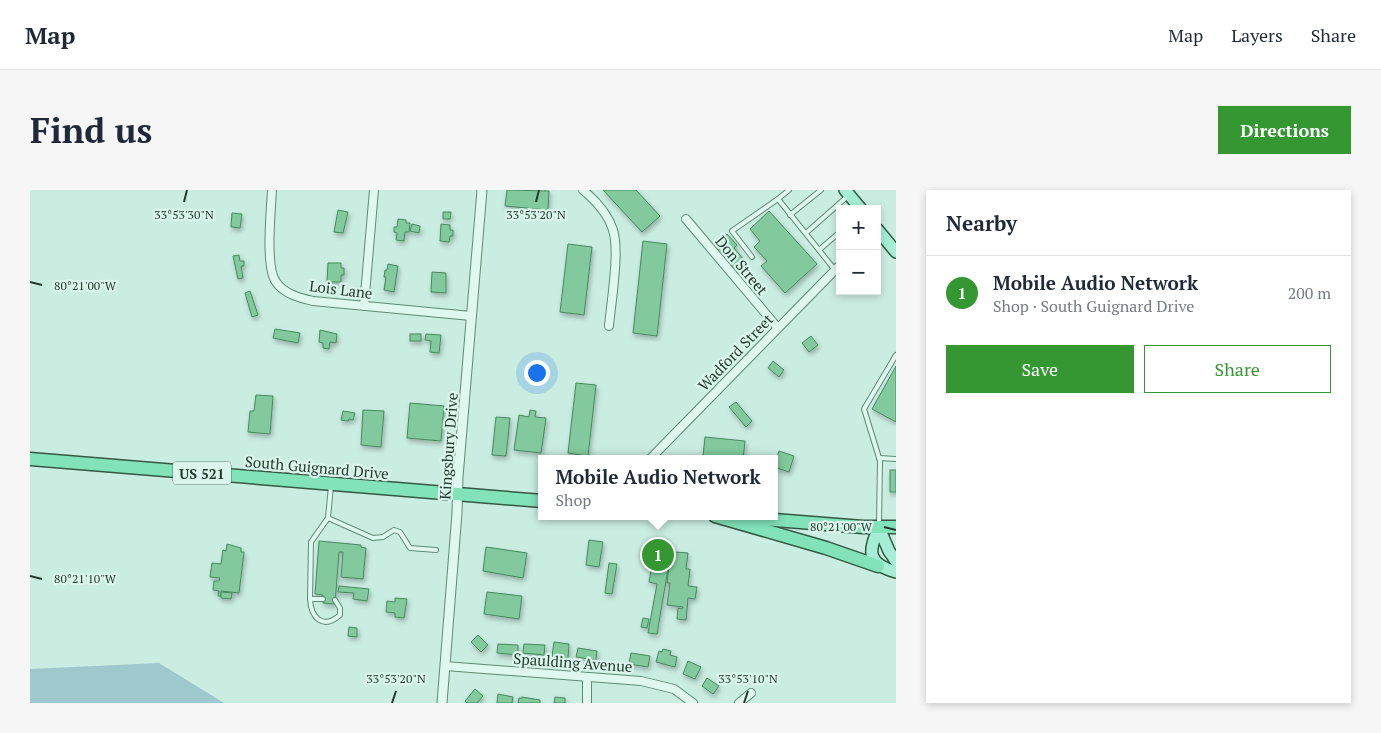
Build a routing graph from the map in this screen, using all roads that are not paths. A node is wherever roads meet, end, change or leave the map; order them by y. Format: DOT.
graph roads {
  1 [pos="272,190"];
  2 [pos="374,190"];
  3 [pos="482,190"];
  4 [pos="583,190"];
  5 [pos="789,190"];
  6 [pos="821,190"];
  7 [pos="847,192"];
  8 [pos="778,200"];
  9 [pos="857,205"];
  10 [pos="790,215"];
  11 [pos="686,219"];
  12 [pos="806,233"];
  13 [pos="881,234"];
  14 [pos="836,235"];
  15 [pos="819,250"];
  16 [pos="896,252"];
  17 [pos="752,257"];
  18 [pos="836,266"];
  19 [pos="836,268"];
  20 [pos="364,306"];
  21 [pos="471,316"];
  22 [pos="610,326"];
  23 [pos="777,328"];
  24 [pos="896,355"];
  25 [pos="654,455"];
  26 [pos="879,458"];
  27 [pos="30,459"];
  28 [pos="896,459"];
  29 [pos="331,484"];
  30 [pos="457,495"];
  31 [pos="538,501"];
  32 [pos="328,518"];
  33 [pos="729,520"];
  34 [pos="778,520"];
  35 [pos="896,527"];
  36 [pos="879,528"];
  37 [pos="436,550"];
  38 [pos="896,561"];
  39 [pos="878,566"];
  40 [pos="896,572"];
  41 [pos="310,599"];
  42 [pos="323,599"];
  43 [pos="335,600"];
  44 [pos="445,666"];
  45 [pos="587,677"];
  46 [pos="752,693"];
  47 [pos="442,703"];
  48 [pos="586,703"];
  49 [pos="693,703"];
  50 [pos="738,703"];
  1 -- 20 [label="street, Lois Lane"];
  2 -- 20 [label="street"];
  3 -- 21 [label="street, Kingsbury Drive"];
  4 -- 22 [label="street"];
  5 -- 8 [label="lane"];
  6 -- 10 [label="lane"];
  7 -- 9 [label="main road"];
  7 -- 12 [label="lane"];
  8 -- 10 [label="lane"];
  8 -- 17 [label="lane"];
  10 -- 12 [label="lane"];
  11 -- 23 [label="street, Don Street"];
  12 -- 15 [label="lane"];
  13 -- 16 [label="main road"];
  14 -- 15 [label="lane"];
  15 -- 18 [label="lane"];
  19 -- 23 [label="street, Wadford Street"];
  20 -- 21 [label="street, Lois Lane"];
  21 -- 30 [label="street, Kingsbury Drive"];
  23 -- 25 [label="street, Wadford Street"];
  24 -- 26 [label="lane"];
  26 -- 28 [label="lane"];
  26 -- 36 [label="lane"];
  27 -- 29 [label="highway, South Guignard Drive / US 521"];
  29 -- 30 [label="highway, South Guignard Drive / US 521"];
  29 -- 32 [label="lane"];
  30 -- 31 [label="highway, South Guignard Drive / US 521"];
  30 -- 44 [label="street, Kingsbury Drive"];
  32 -- 37 [label="lane"];
  32 -- 41 [label="lane"];
  33 -- 39 [label="highway"];
  34 -- 36 [label="highway"];
  35 -- 36 [label="highway"];
  36 -- 38 [label="main road"];
  36 -- 39 [label="main road"];
  39 -- 40 [label="main road"];
  41 -- 42 [label="lane"];
  41 -- 43 [label="lane"];
  44 -- 45 [label="street, Spaulding Avenue"];
  44 -- 47 [label="street, Kingsbury Drive"];
  45 -- 48 [label="street"];
  45 -- 49 [label="street, Spaulding Avenue"];
  46 -- 50 [label="street"];
}
